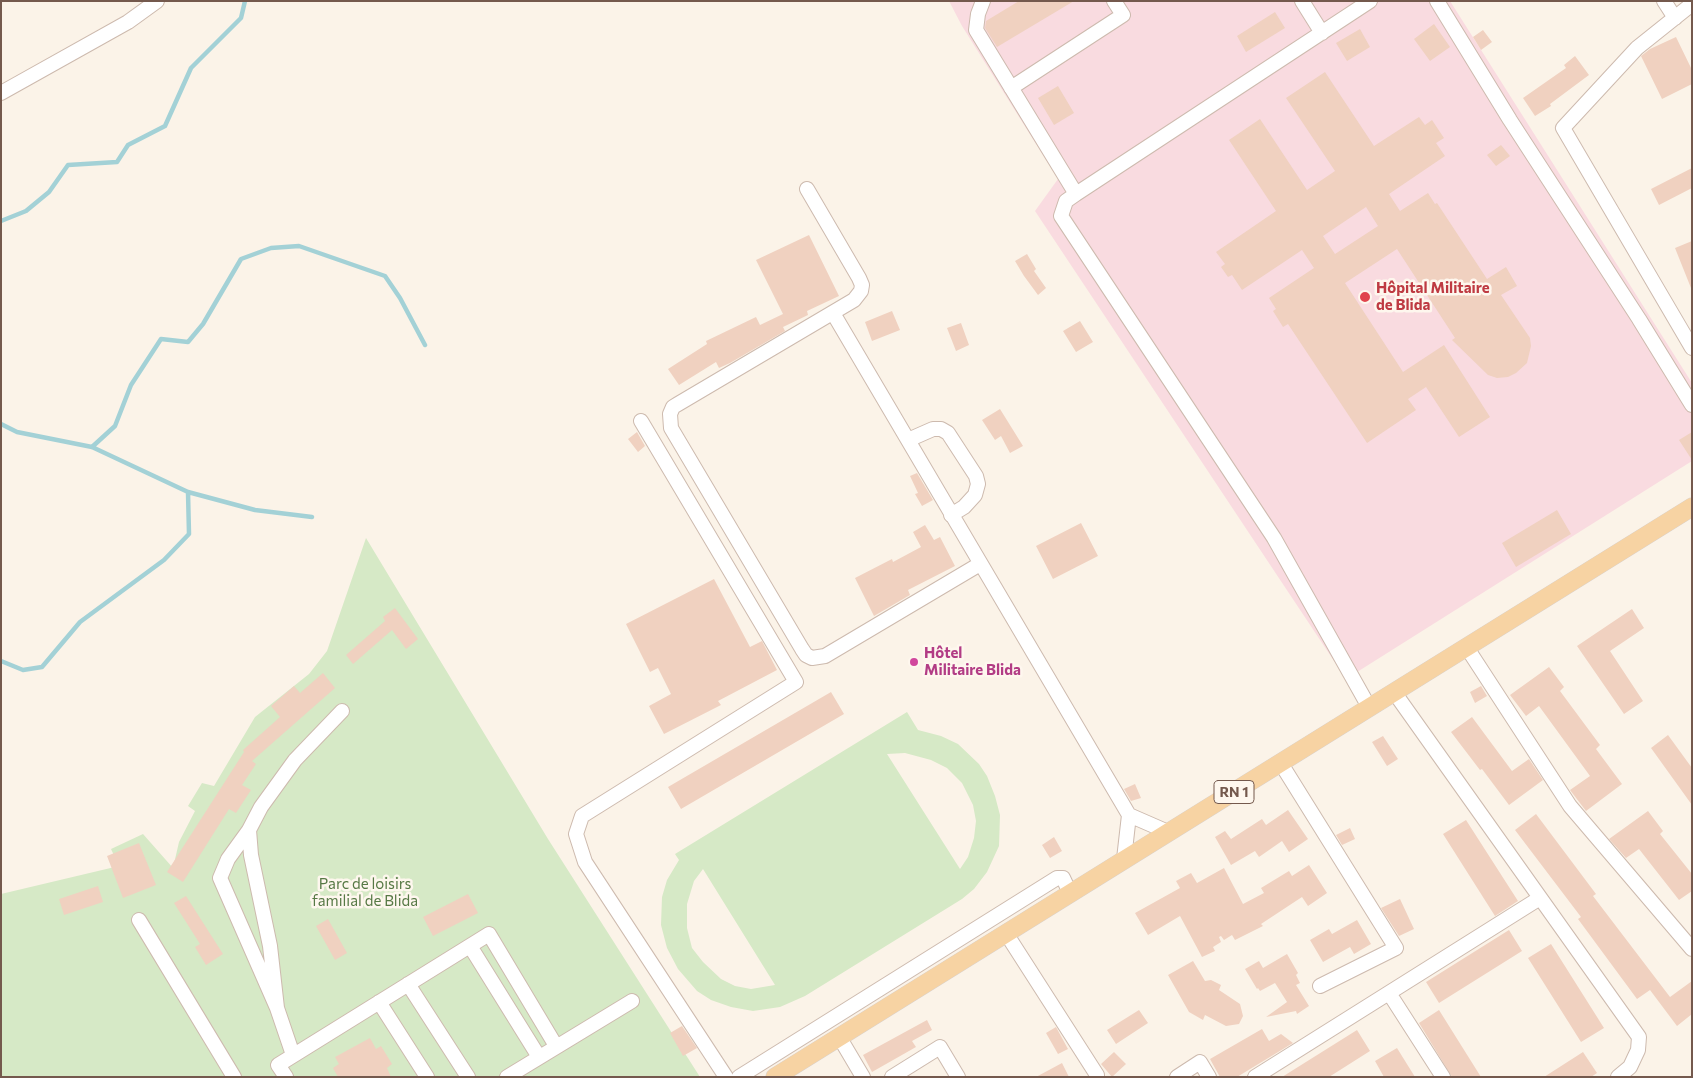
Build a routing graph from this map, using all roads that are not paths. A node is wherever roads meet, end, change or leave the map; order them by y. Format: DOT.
graph roads {
  1 [pos="158,1"];
  2 [pos="983,1"];
  3 [pos="1114,1"];
  4 [pos="1302,1"];
  5 [pos="1370,1"];
  6 [pos="1437,1"];
  7 [pos="1664,1"];
  8 [pos="1692,4"];
  9 [pos="1675,18"];
  10 [pos="1322,32"];
  11 [pos="1011,88"];
  12 [pos="1,93"];
  13 [pos="807,189"];
  14 [pos="1076,194"];
  15 [pos="833,313"];
  16 [pos="1692,348"];
  17 [pos="1692,405"];
  18 [pos="641,421"];
  19 [pos="908,440"];
  20 [pos="1692,507"];
  21 [pos="951,515"];
  22 [pos="1692,516"];
  23 [pos="980,564"];
  24 [pos="1471,654"];
  25 [pos="1399,699"];
  26 [pos="1369,707"];
  27 [pos="342,711"];
  28 [pos="1285,770"];
  29 [pos="1129,815"];
  30 [pos="249,830"];
  31 [pos="1168,832"];
  32 [pos="1124,859"];
  33 [pos="1070,893"];
  34 [pos="1540,898"];
  35 [pos="139,920"];
  36 [pos="1011,941"];
  37 [pos="470,946"];
  38 [pos="1692,949"];
  39 [pos="408,984"];
  40 [pos="1320,986"];
  41 [pos="1389,993"];
  42 [pos="632,1001"];
  43 [pos="378,1002"];
  44 [pos="277,1008"];
  45 [pos="844,1045"];
  46 [pos="556,1046"];
  47 [pos="293,1055"];
  48 [pos="539,1057"];
  49 [pos="1097,1075"];
  50 [pos="234,1077"];
  51 [pos="286,1077"];
  52 [pos="427,1077"];
  53 [pos="468,1077"];
  54 [pos="507,1077"];
  55 [pos="726,1077"];
  56 [pos="739,1077"];
  57 [pos="775,1077"];
  58 [pos="793,1077"];
  59 [pos="863,1077"];
  60 [pos="892,1077"];
  61 [pos="958,1077"];
  62 [pos="1177,1077"];
  63 [pos="1209,1077"];
  64 [pos="1255,1077"];
  65 [pos="1443,1077"];
  66 [pos="1618,1077"];
  1 -- 12 [label="street"];
  2 -- 11 [label="street"];
  3 -- 11 [label="street"];
  4 -- 10 [label="street"];
  5 -- 10 [label="street"];
  6 -- 17 [label="street"];
  7 -- 9 [label="street"];
  8 -- 9 [label="street"];
  9 -- 16 [label="street"];
  10 -- 14 [label="street"];
  11 -- 14 [label="street"];
  13 -- 15 [label="street"];
  14 -- 26 [label="street"];
  15 -- 19 [label="street"];
  15 -- 23 [label="street"];
  18 -- 55 [label="street"];
  19 -- 21 [label="street"];
  19 -- 21 [label="street"];
  20 -- 26 [label="main road, RN 1"];
  21 -- 23 [label="street"];
  22 -- 24 [label="main road, RN 1"];
  23 -- 29 [label="street"];
  24 -- 25 [label="main road, RN 1"];
  24 -- 38 [label="street"];
  25 -- 28 [label="main road, RN 1"];
  25 -- 34 [label="street"];
  26 -- 31 [label="main road, RN 1"];
  27 -- 30 [label="street"];
  28 -- 36 [label="main road, RN 1"];
  28 -- 40 [label="street"];
  29 -- 31 [label="street"];
  29 -- 32 [label="street"];
  30 -- 44 [label="street"];
  30 -- 44 [label="street"];
  31 -- 32 [label="main road, RN 1"];
  32 -- 33 [label="main road, RN 1"];
  33 -- 56 [label="street"];
  33 -- 57 [label="main road, RN 1"];
  34 -- 41 [label="street"];
  34 -- 66 [label="street"];
  35 -- 50 [label="street"];
  36 -- 45 [label="main road, RN 1"];
  36 -- 49 [label="street"];
  37 -- 39 [label="street"];
  37 -- 46 [label="street"];
  37 -- 48 [label="street"];
  39 -- 43 [label="street"];
  39 -- 53 [label="street"];
  41 -- 64 [label="street"];
  41 -- 65 [label="street"];
  42 -- 46 [label="street"];
  43 -- 47 [label="street"];
  43 -- 52 [label="street"];
  44 -- 47 [label="street"];
  45 -- 58 [label="main road, RN 1"];
  45 -- 59 [label="street"];
  46 -- 48 [label="street"];
  47 -- 51 [label="street"];
  48 -- 54 [label="street"];
  60 -- 61 [label="street"];
  62 -- 63 [label="street"];
}
